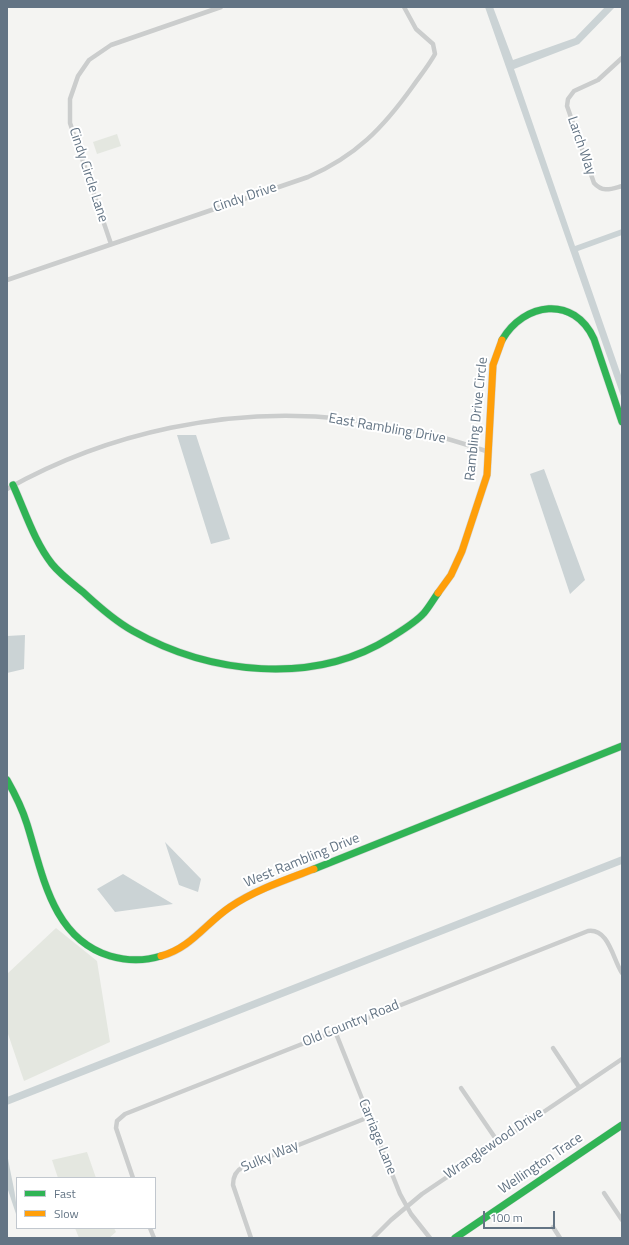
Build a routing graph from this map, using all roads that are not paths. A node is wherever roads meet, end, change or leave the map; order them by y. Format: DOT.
graph roads {
  1 [pos="221,7"];
  2 [pos="404,7"];
  3 [pos="622,58"];
  4 [pos="622,186"];
  5 [pos="111,244"];
  6 [pos="7,280"];
  7 [pos="622,422"];
  8 [pos="489,452"];
  9 [pos="10,487"];
  10 [pos="622,746"];
  11 [pos="7,780"];
  12 [pos="622,973"];
  13 [pos="335,1031"];
  14 [pos="553,1048"];
  15 [pos="622,1059"];
  16 [pos="580,1087"];
  17 [pos="461,1088"];
  18 [pos="369,1117"];
  19 [pos="622,1125"];
  20 [pos="498,1142"];
  21 [pos="133,1177"];
  22 [pos="604,1193"];
  23 [pos="406,1206"];
  24 [pos="622,1220"];
  25 [pos="553,1227"];
  26 [pos="251,1238"];
  27 [pos="373,1238"];
  28 [pos="430,1238"];
  29 [pos="455,1238"];
  30 [pos="560,1238"];
  1 -- 5 [label="street, Cindy Circle Lane"];
  2 -- 5 [label="street, Cindy Drive"];
  3 -- 4 [label="street, Larch Way"];
  5 -- 6 [label="street, Cindy Drive"];
  7 -- 8 [label="street, Rambling Drive Circle"];
  8 -- 9 [label="street, East Rambling Drive"];
  8 -- 9 [label="street, Rambling Drive Circle"];
  10 -- 11 [label="street, West Rambling Drive"];
  12 -- 13 [label="street, Old Country Road"];
  13 -- 18 [label="street, Carriage Lane"];
  13 -- 21 [label="street, Old Country Road"];
  14 -- 16 [label="street"];
  15 -- 16 [label="street, Wranglewood Drive"];
  16 -- 20 [label="street, Wranglewood Drive"];
  17 -- 20 [label="street"];
  18 -- 23 [label="street, Carriage Lane"];
  18 -- 26 [label="street, Sulky Way"];
  19 -- 29 [label="street, Wellington Trace"];
  20 -- 23 [label="street, Wranglewood Drive"];
  22 -- 24 [label="street"];
  23 -- 27 [label="street, Wranglewood Drive"];
  23 -- 28 [label="street, Carriage Lane"];
  25 -- 30 [label="street"];
}
